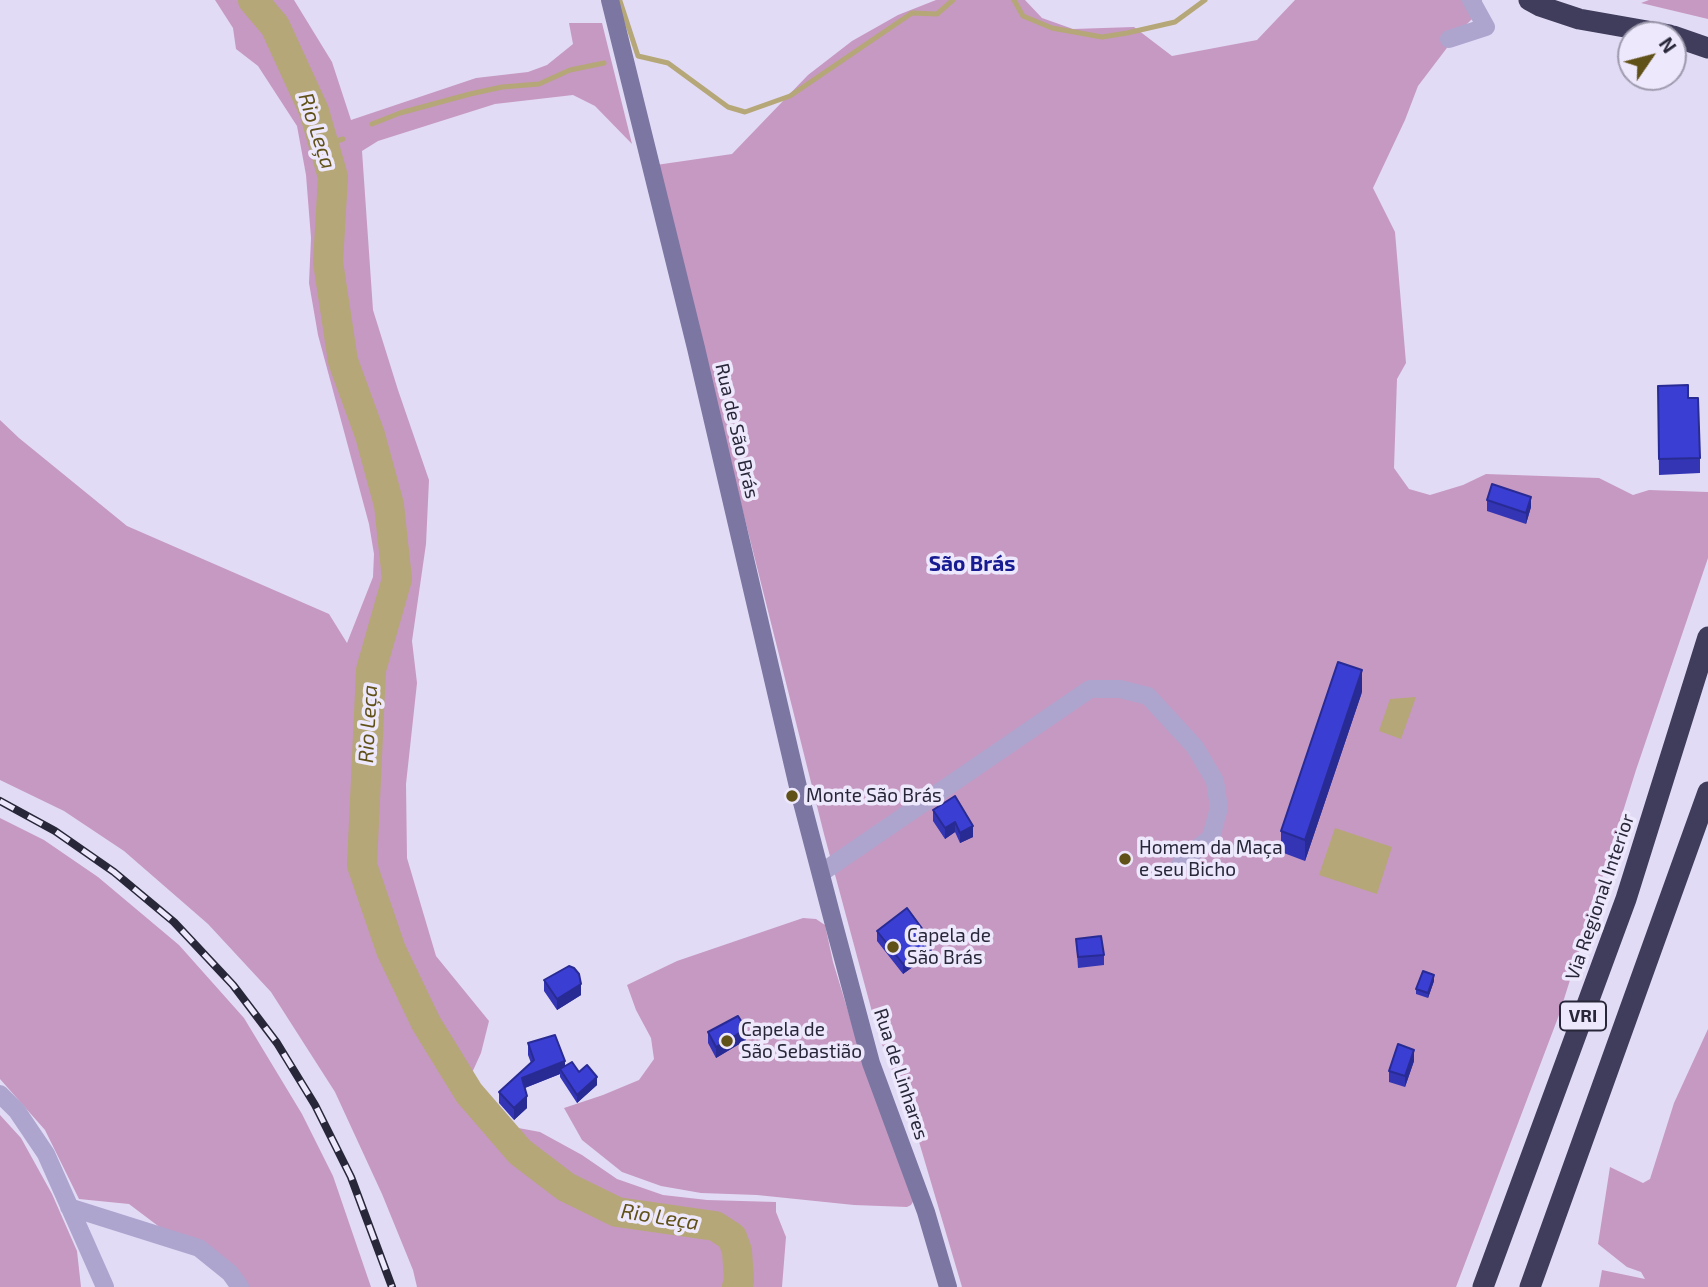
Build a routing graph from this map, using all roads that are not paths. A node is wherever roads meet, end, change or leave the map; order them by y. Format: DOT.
graph roads {
  1 [pos="610,0"];
  2 [pos="1471,0"];
  3 [pos="1529,0"];
  4 [pos="1617,26"];
  5 [pos="1449,39"];
  6 [pos="1687,40"];
  7 [pos="1708,48"];
  8 [pos="1708,637"];
  9 [pos="1708,792"];
  10 [pos="1704,813"];
  11 [pos="1181,863"];
  12 [pos="821,873"];
  13 [pos="0,1094"];
  14 [pos="69,1207"];
  15 [pos="105,1287"];
  16 [pos="240,1287"];
  17 [pos="948,1287"];
  18 [pos="1483,1287"];
  19 [pos="1530,1287"];
  1 -- 12 [label="main road, Rua de São Brás"];
  2 -- 5 [label="street"];
  3 -- 4 [label="highway"];
  6 -- 7 [label="highway"];
  8 -- 18 [label="highway, Via Regional Interior / VRI"];
  9 -- 10 [label="highway, VRI"];
  10 -- 19 [label="highway, VRI"];
  11 -- 12 [label="street"];
  12 -- 17 [label="main road, Rua de Linhares"];
  13 -- 14 [label="street"];
  14 -- 15 [label="street"];
  14 -- 16 [label="street"];
}
